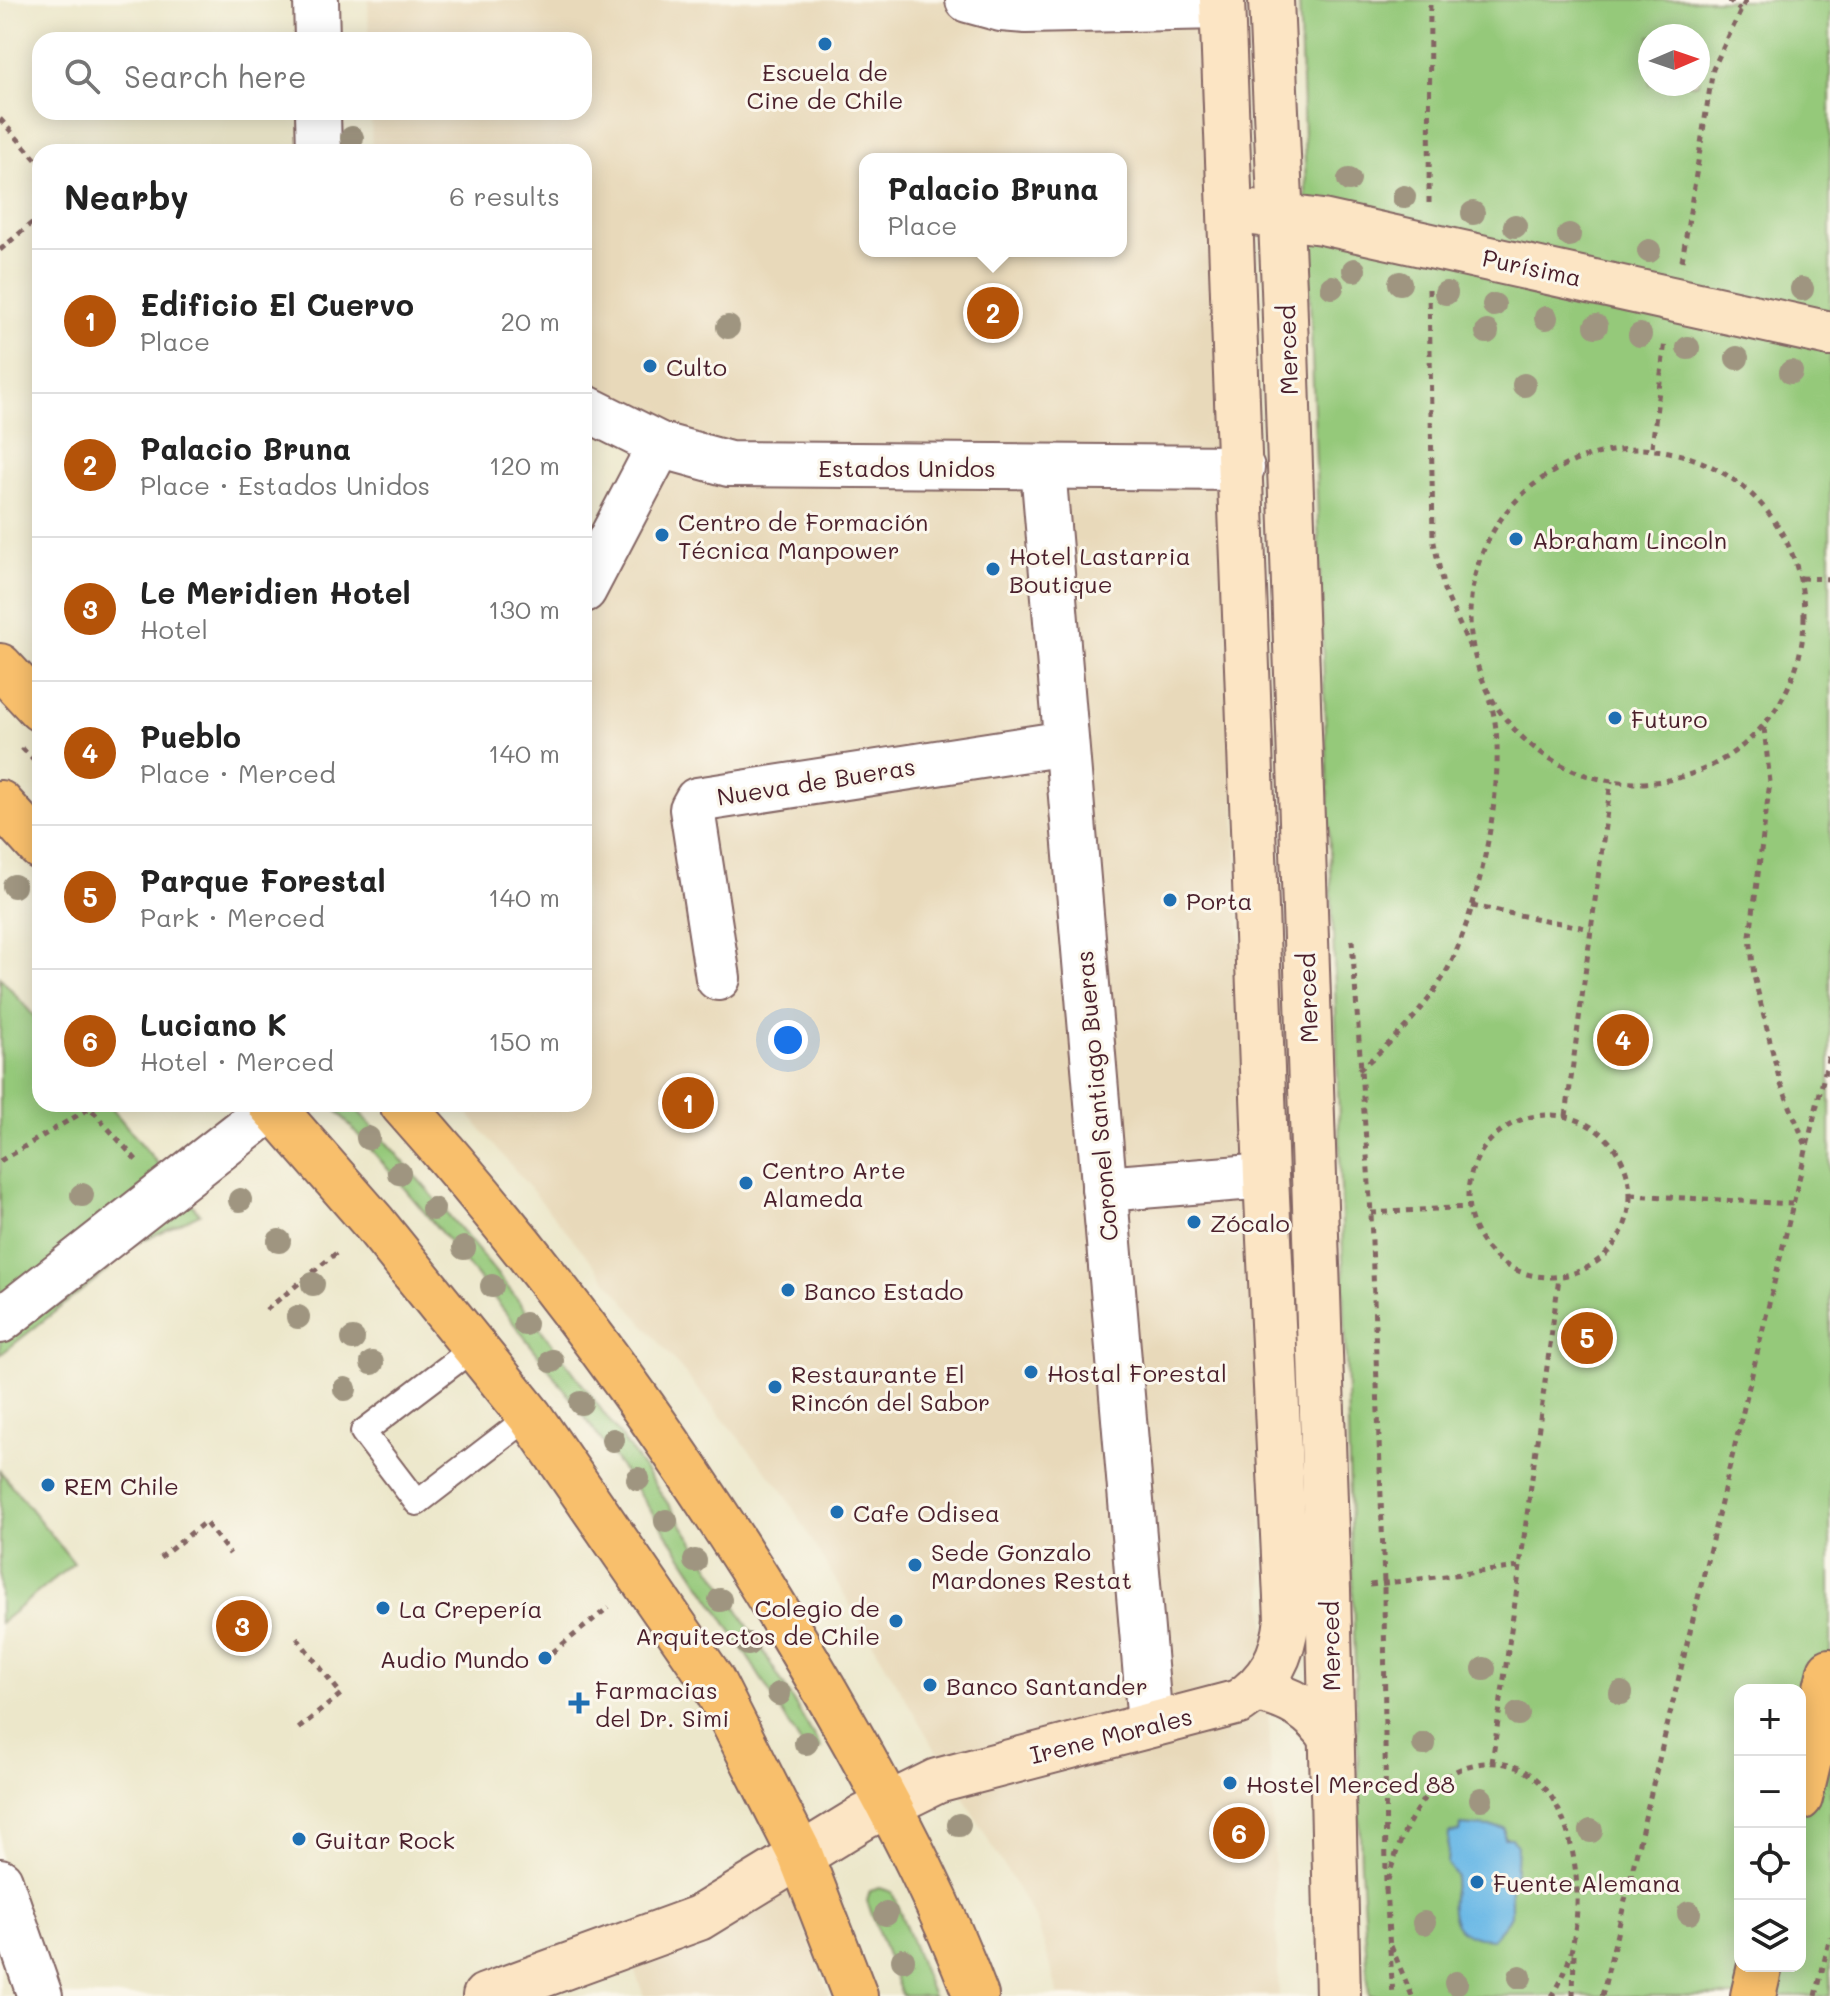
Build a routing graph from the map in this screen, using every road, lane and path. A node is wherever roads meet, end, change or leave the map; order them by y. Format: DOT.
graph roads {
  1 [pos="316,0"];
  2 [pos="968,0"];
  3 [pos="1271,0"];
  4 [pos="1430,0"];
  5 [pos="1728,0"];
  6 [pos="1746,0"];
  7 [pos="1222,4"];
  8 [pos="1740,10"];
  9 [pos="317,32"];
  10 [pos="0,119"];
  11 [pos="318,120"];
  12 [pos="319,144"];
  13 [pos="32,155"];
  14 [pos="1231,212"];
  15 [pos="1281,214"];
  16 [pos="32,223"];
  17 [pos="1428,245"];
  18 [pos="0,250"];
  19 [pos="1676,298"];
  20 [pos="1830,334"];
  21 [pos="592,411"];
  22 [pos="660,445"];
  23 [pos="1652,447"];
  24 [pos="1043,468"];
  25 [pos="1242,468"];
  26 [pos="592,575"];
  27 [pos="1801,578"];
  28 [pos="1830,579"];
  29 [pos="1474,657"];
  30 [pos="0,666"];
  31 [pos="1486,690"];
  32 [pos="32,700"];
  33 [pos="1763,727"];
  34 [pos="1066,743"];
  35 [pos="1611,781"];
  36 [pos="0,803"];
  37 [pos="32,838"];
  38 [pos="1472,906"];
  39 [pos="1591,929"];
  40 [pos="718,978"];
  41 [pos="1830,1051"];
  42 [pos="1359,1070"];
  43 [pos="83,1112"];
  44 [pos="94,1112"];
  45 [pos="262,1112"];
  46 [pos="277,1112"];
  47 [pos="409,1112"];
  48 [pos="1566,1116"];
  49 [pos="1807,1148"];
  50 [pos="0,1161"];
  51 [pos="1266,1176"];
  52 [pos="1104,1189"];
  53 [pos="165,1192"];
  54 [pos="1631,1195"];
  55 [pos="1793,1204"];
  56 [pos="1469,1207"];
  57 [pos="374,1223"];
  58 [pos="1559,1278"];
  59 [pos="266,1310"];
  60 [pos="0,1321"];
  61 [pos="475,1347"];
  62 [pos="530,1416"];
  63 [pos="230,1554"];
  64 [pos="160,1558"];
  65 [pos="1520,1567"];
  66 [pos="644,1579"];
  67 [pos="1384,1583"];
  68 [pos="1328,1590"];
  69 [pos="1287,1619"];
  70 [pos="297,1638"];
  71 [pos="543,1660"];
  72 [pos="1830,1671"];
  73 [pos="1257,1690"];
  74 [pos="1150,1724"];
  75 [pos="298,1729"];
  76 [pos="1332,1738"];
  77 [pos="1492,1763"];
  78 [pos="1806,1773"];
  79 [pos="889,1803"];
  80 [pos="800,1854"];
  81 [pos="0,1881"];
  82 [pos="1386,1890"];
  83 [pos="1830,1937"];
  84 [pos="1390,1942"];
  85 [pos="1574,1945"];
  86 [pos="1759,1972"];
  87 [pos="40,1996"];
  88 [pos="485,1996"];
  89 [pos="855,1996"];
  90 [pos="976,1996"];
  91 [pos="1338,1996"];
  92 [pos="1393,1996"];
  93 [pos="1412,1996"];
  94 [pos="1552,1996"];
  95 [pos="1573,1996"];
  96 [pos="1602,1996"];
  97 [pos="1753,1996"];
  98 [pos="1816,1996"];
  1 -- 9 [label="street"];
  2 -- 7 [label="street"];
  3 -- 15 [label="main road, Merced"];
  4 -- 17 [label="path"];
  5 -- 8 [label="path"];
  6 -- 8 [label="path"];
  7 -- 14 [label="main road, Merced"];
  8 -- 19 [label="path"];
  10 -- 13 [label="path"];
  11 -- 12 [label="street"];
  14 -- 15 [label="main road, Purísima"];
  14 -- 25 [label="main road, Merced"];
  15 -- 17 [label="main road, Purísima"];
  15 -- 68 [label="main road, Merced"];
  16 -- 18 [label="path"];
  17 -- 19 [label="main road, Purísima"];
  17 -- 29 [label="path"];
  19 -- 20 [label="main road, Purísima"];
  19 -- 23 [label="path"];
  21 -- 22 [label="street, Estados Unidos"];
  22 -- 24 [label="street, Estados Unidos"];
  22 -- 26 [label="street"];
  23 -- 27 [label="path"];
  23 -- 29 [label="path"];
  24 -- 25 [label="street, Estados Unidos"];
  24 -- 34 [label="street, Coronel Santiago Bueras"];
  25 -- 51 [label="main road, Merced"];
  27 -- 28 [label="path"];
  27 -- 33 [label="path"];
  29 -- 31 [label="path"];
  30 -- 32 [label="main road"];
  31 -- 35 [label="path"];
  31 -- 38 [label="path"];
  33 -- 35 [label="path"];
  33 -- 49 [label="path"];
  34 -- 40 [label="street, Nueva de Bueras"];
  34 -- 52 [label="street, Coronel Santiago Bueras"];
  35 -- 39 [label="path"];
  36 -- 37 [label="main road"];
  38 -- 39 [label="path"];
  38 -- 42 [label="path"];
  39 -- 48 [label="path"];
  41 -- 49 [label="path"];
  43 -- 50 [label="path"];
  44 -- 53 [label="path"];
  45 -- 53 [label="street"];
  46 -- 57 [label="main road"];
  47 -- 79 [label="main road"];
  48 -- 54 [label="path"];
  48 -- 56 [label="path"];
  49 -- 55 [label="path"];
  51 -- 52 [label="street"];
  51 -- 69 [label="main road, Merced"];
  52 -- 74 [label="street, Coronel Santiago Bueras"];
  53 -- 60 [label="street"];
  54 -- 55 [label="path"];
  54 -- 58 [label="path"];
  55 -- 96 [label="path"];
  56 -- 58 [label="path"];
  56 -- 67 [label="path"];
  57 -- 59 [label="path"];
  57 -- 61 [label="main road"];
  58 -- 65 [label="path"];
  61 -- 62 [label="main road"];
  61 -- 62 [label="lane"];
  62 -- 66 [label="main road"];
  63 -- 64 [label="path"];
  65 -- 67 [label="path"];
  65 -- 77 [label="path"];
  66 -- 71 [label="path"];
  66 -- 80 [label="main road"];
  67 -- 68 [label="path"];
  67 -- 82 [label="path"];
  68 -- 76 [label="main road, Merced"];
  69 -- 73 [label="main road, Irene Morales"];
  70 -- 75 [label="path"];
  72 -- 78 [label="main road"];
  73 -- 74 [label="main road, Irene Morales"];
  73 -- 76 [label="main road"];
  74 -- 79 [label="main road, Irene Morales"];
  76 -- 91 [label="main road, Merced"];
  77 -- 82 [label="path"];
  77 -- 85 [label="path"];
  79 -- 80 [label="main road, Irene Morales"];
  79 -- 90 [label="main road"];
  80 -- 88 [label="main road, Irene Morales"];
  80 -- 89 [label="main road"];
  81 -- 87 [label="street"];
  82 -- 84 [label="path"];
  83 -- 98 [label="path"];
  84 -- 92 [label="path"];
  84 -- 93 [label="path"];
  85 -- 94 [label="path"];
  85 -- 95 [label="path"];
  86 -- 97 [label="main road"];
}
